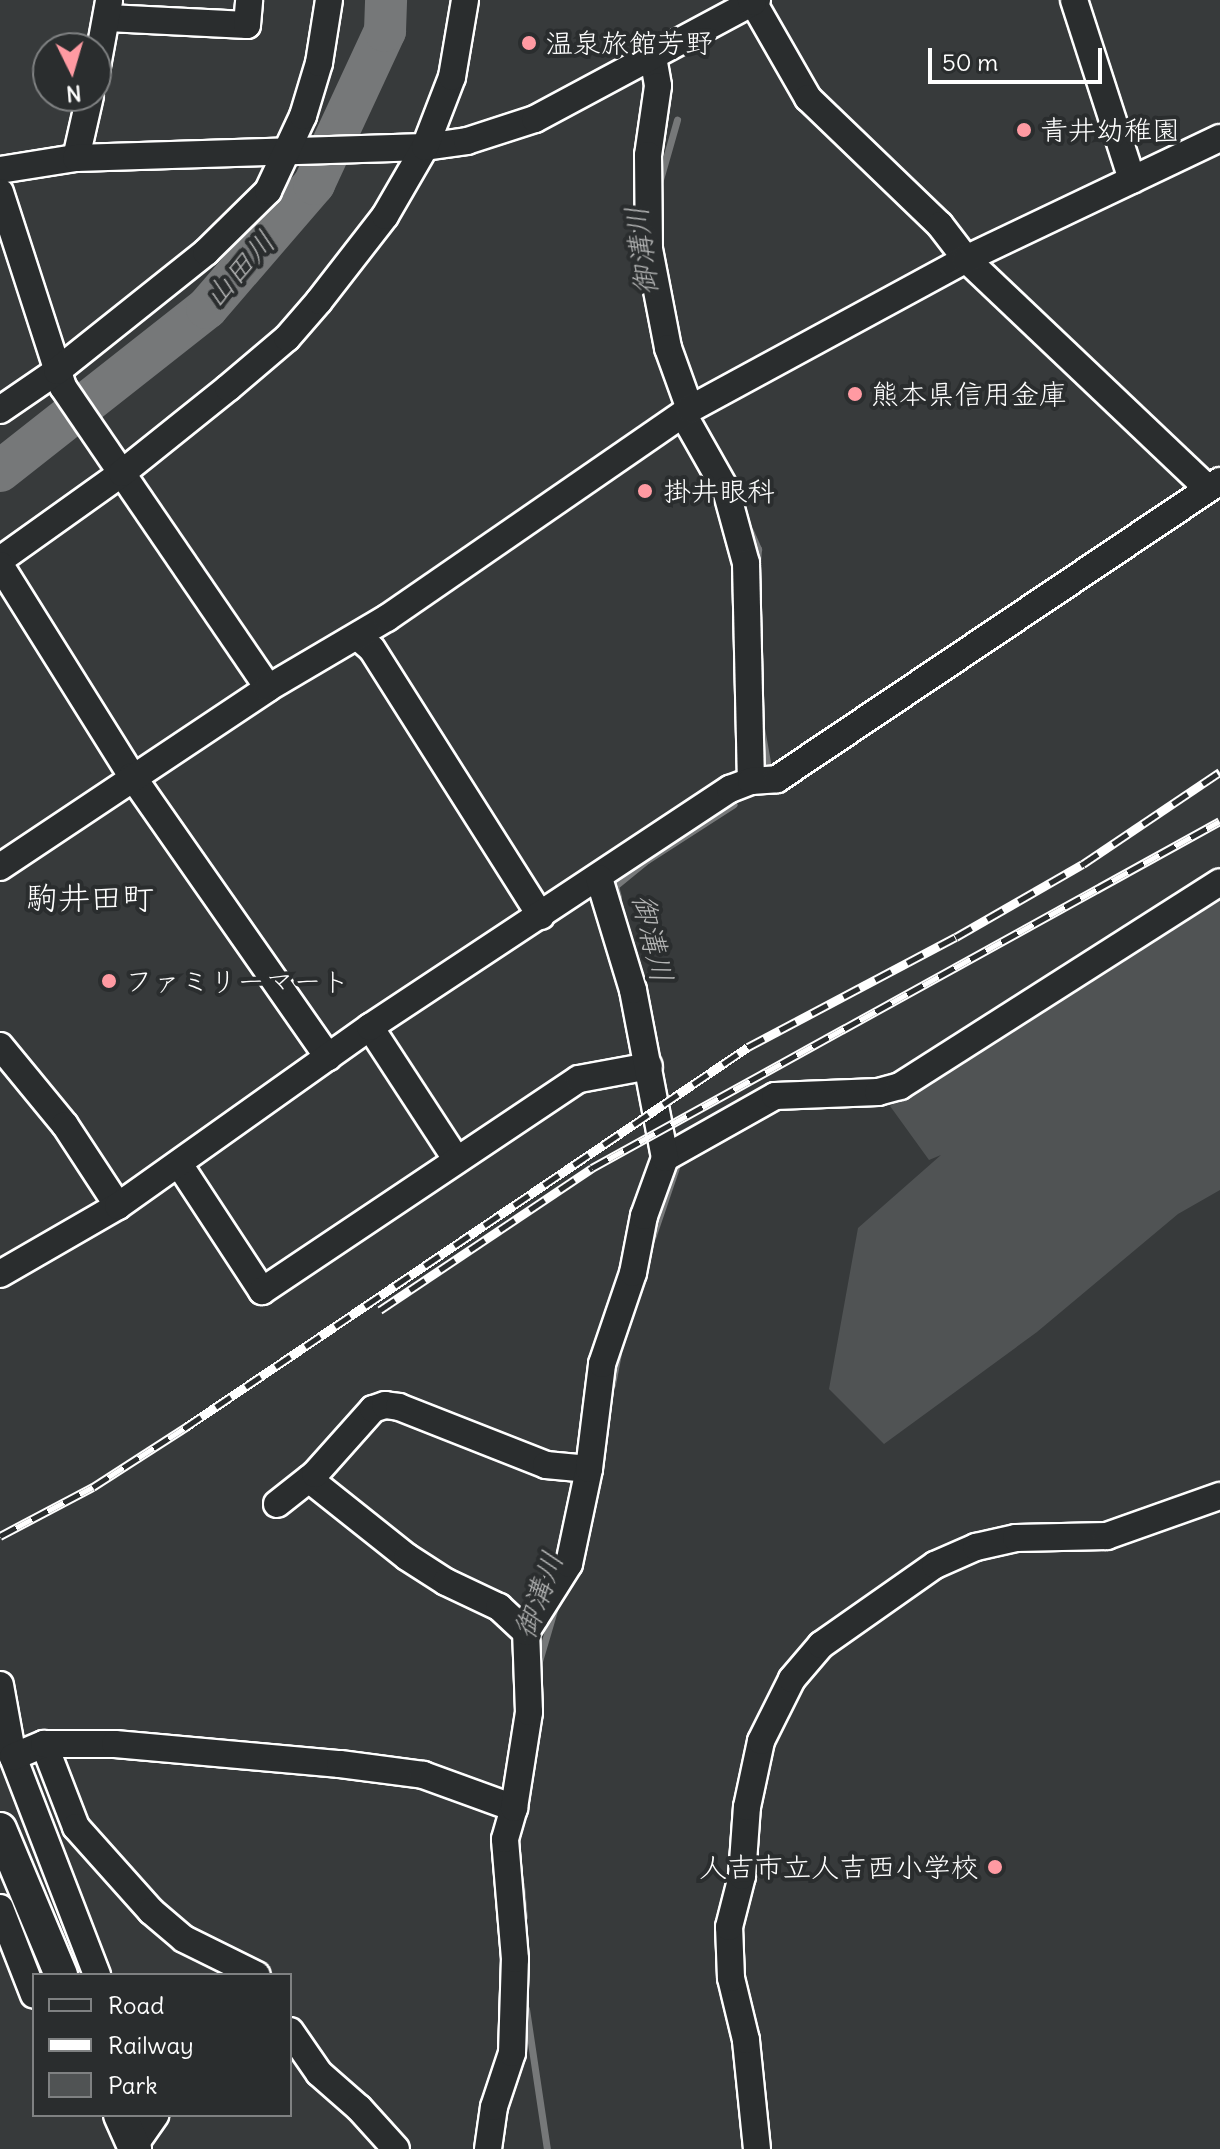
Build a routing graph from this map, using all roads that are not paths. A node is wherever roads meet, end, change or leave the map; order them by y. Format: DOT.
graph roads {
  1 [pos="249,0"];
  2 [pos="329,0"];
  3 [pos="465,0"];
  4 [pos="1074,0"];
  5 [pos="753,1"];
  6 [pos="109,9"];
  7 [pos="104,32"];
  8 [pos="653,57"];
  9 [pos="86,112"];
  10 [pos="1220,138"];
  11 [pos="417,147"];
  12 [pos="292,150"];
  13 [pos="76,158"];
  14 [pos="0,170"];
  15 [pos="1132,180"];
  16 [pos="0,192"];
  17 [pos="966,259"];
  18 [pos="60,379"];
  19 [pos="0,409"];
  20 [pos="686,412"];
  21 [pos="119,468"];
  22 [pos="1214,484"];
  23 [pos="0,562"];
  24 [pos="358,637"];
  25 [pos="268,688"];
  26 [pos="132,776"];
  27 [pos="751,781"];
  28 [pos="0,867"];
  29 [pos="599,878"];
  30 [pos="1220,882"];
  31 [pos="541,916"];
  32 [pos="370,1027"];
  33 [pos="0,1046"];
  34 [pos="328,1057"];
  35 [pos="649,1066"];
  36 [pos="665,1158"];
  37 [pos="456,1159"];
  38 [pos="179,1164"];
  39 [pos="118,1206"];
  40 [pos="0,1274"];
  41 [pos="589,1469"];
  42 [pos="309,1479"];
  43 [pos="1220,1496"];
  44 [pos="277,1504"];
  45 [pos="526,1632"];
  46 [pos="0,1685"];
  47 [pos="44,1744"];
  48 [pos="13,1757"];
  49 [pos="514,1808"];
  50 [pos="0,1829"];
  51 [pos="0,1908"];
  52 [pos="60,1973"];
  53 [pos="96,1973"];
  54 [pos="253,1973"];
  55 [pos="32,1990"];
  56 [pos="292,2034"];
  57 [pos="121,2117"];
  58 [pos="154,2117"];
  59 [pos="134,2148"];
  60 [pos="396,2149"];
  61 [pos="488,2149"];
  62 [pos="757,2149"];
  1 -- 6 [label="street"];
  2 -- 12 [label="street"];
  3 -- 11 [label="street"];
  4 -- 15 [label="street"];
  5 -- 8 [label="street"];
  5 -- 17 [label="street"];
  6 -- 7 [label="street"];
  8 -- 11 [label="street"];
  8 -- 20 [label="street"];
  9 -- 13 [label="street"];
  10 -- 15 [label="street"];
  11 -- 12 [label="street"];
  11 -- 21 [label="street"];
  12 -- 13 [label="street"];
  12 -- 18 [label="street"];
  13 -- 14 [label="street"];
  15 -- 17 [label="street"];
  16 -- 18 [label="street"];
  17 -- 20 [label="street"];
  17 -- 22 [label="street"];
  18 -- 19 [label="street"];
  18 -- 21 [label="street"];
  20 -- 24 [label="street"];
  20 -- 27 [label="street"];
  21 -- 23 [label="street"];
  21 -- 25 [label="street"];
  22 -- 27 [label="street"];
  23 -- 26 [label="street"];
  24 -- 25 [label="street"];
  24 -- 31 [label="street"];
  25 -- 26 [label="street"];
  26 -- 28 [label="street"];
  26 -- 34 [label="street"];
  27 -- 29 [label="street"];
  29 -- 31 [label="street"];
  29 -- 35 [label="street"];
  30 -- 36 [label="street"];
  31 -- 32 [label="street"];
  32 -- 34 [label="street"];
  32 -- 37 [label="street"];
  33 -- 39 [label="street"];
  34 -- 38 [label="street"];
  35 -- 36 [label="street"];
  35 -- 37 [label="street"];
  36 -- 41 [label="street"];
  37 -- 38 [label="street"];
  38 -- 39 [label="street"];
  39 -- 40 [label="street"];
  41 -- 42 [label="street"];
  41 -- 45 [label="street"];
  42 -- 44 [label="street"];
  42 -- 45 [label="street"];
  43 -- 62 [label="street"];
  45 -- 49 [label="street"];
  46 -- 48 [label="street"];
  47 -- 48 [label="street"];
  47 -- 49 [label="street"];
  47 -- 54 [label="street"];
  48 -- 53 [label="street"];
  49 -- 61 [label="street"];
  50 -- 52 [label="main road"];
  51 -- 55 [label="street"];
  56 -- 60 [label="street"];
  57 -- 59 [label="main road"];
  58 -- 59 [label="street"];
}
